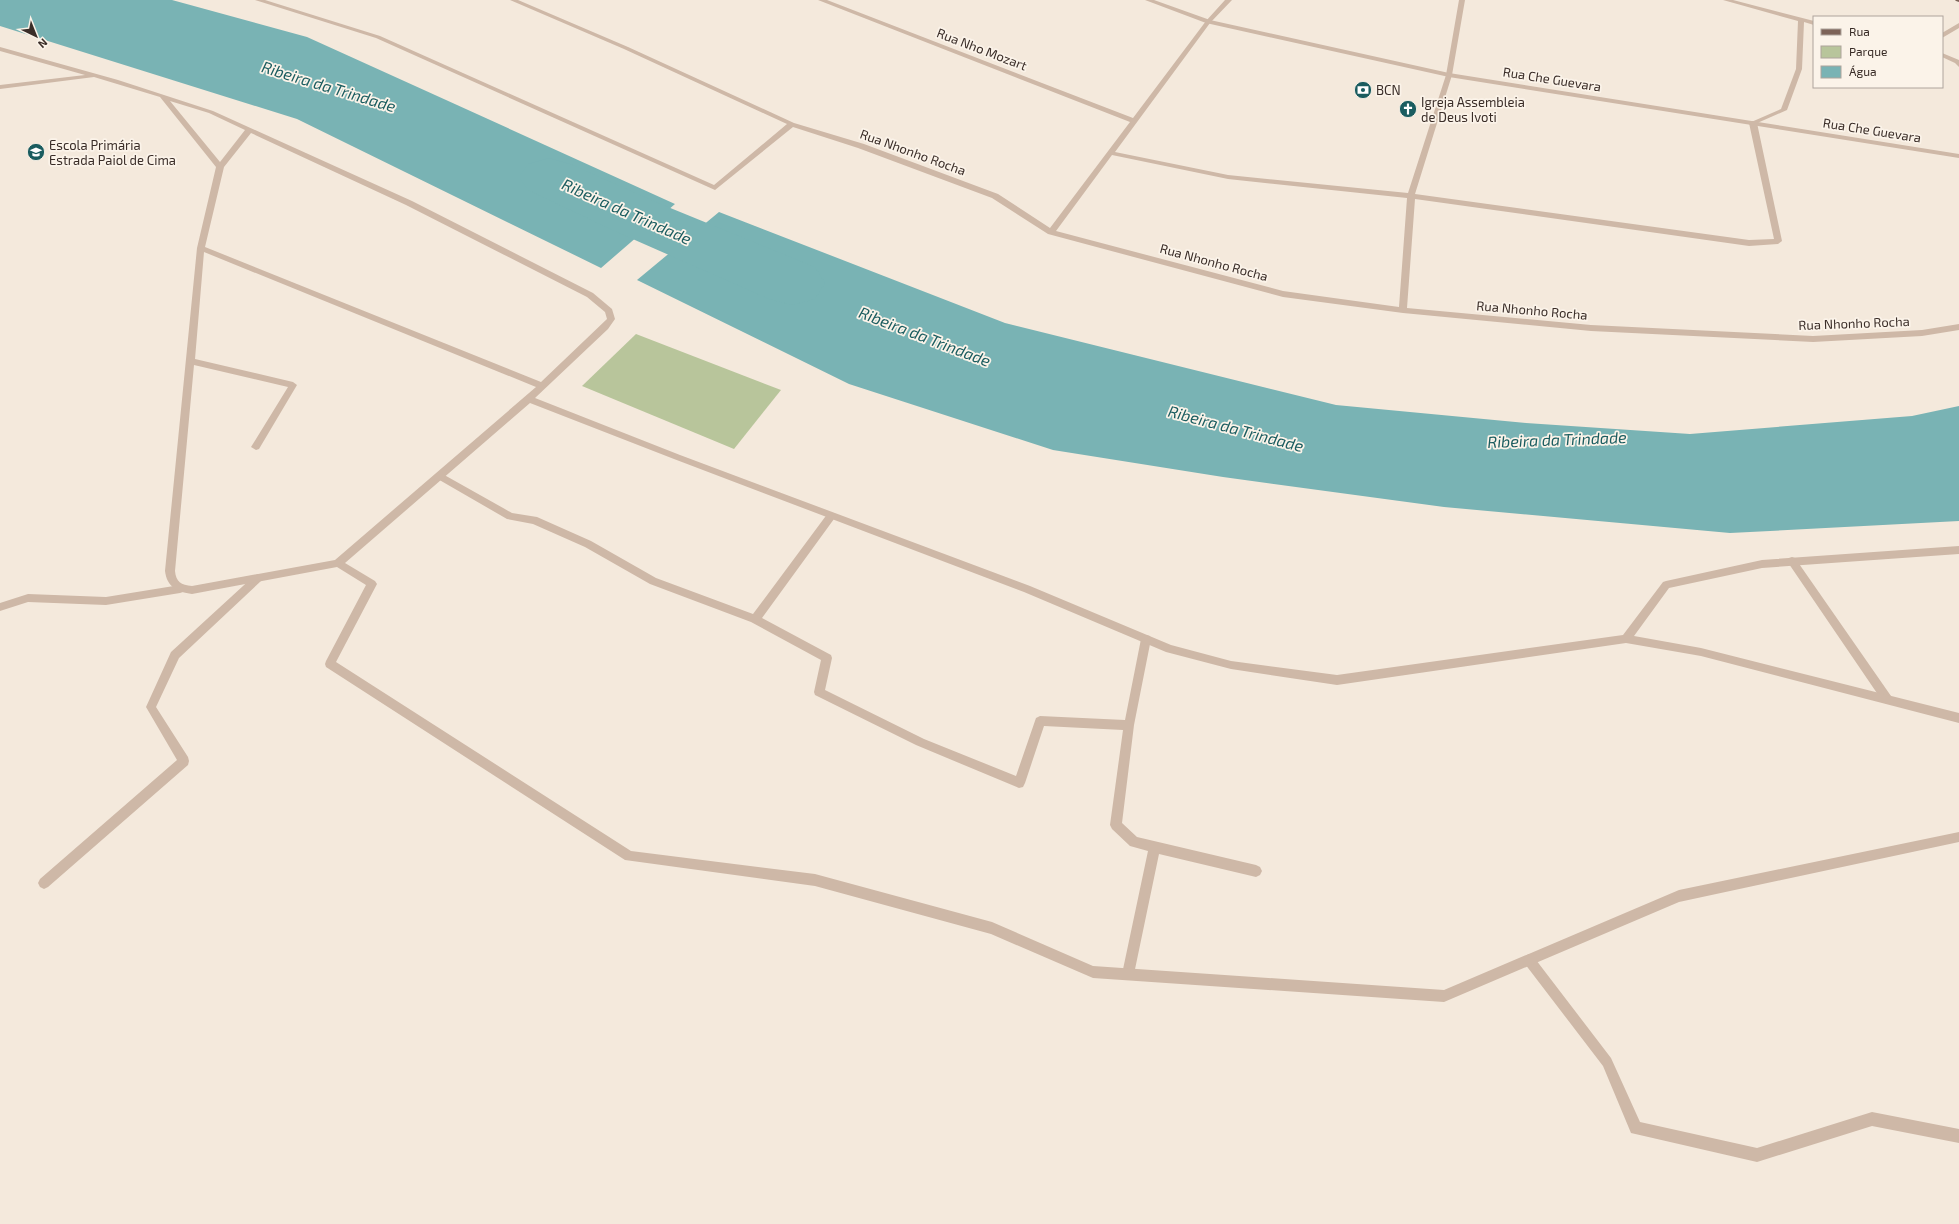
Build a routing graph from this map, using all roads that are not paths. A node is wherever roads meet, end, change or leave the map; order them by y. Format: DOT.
graph roads {
  1 [pos="258,0"];
  2 [pos="513,0"];
  3 [pos="820,0"];
  4 [pos="1148,0"];
  5 [pos="1229,0"];
  6 [pos="1462,0"];
  7 [pos="1726,0"];
  8 [pos="1801,20"];
  9 [pos="1208,22"];
  10 [pos="1813,23"];
  11 [pos="1959,25"];
  12 [pos="1943,35"];
  13 [pos="0,49"];
  14 [pos="1943,55"];
  15 [pos="1959,65"];
  16 [pos="98,75"];
  17 [pos="1448,75"];
  18 [pos="0,87"];
  19 [pos="162,95"];
  20 [pos="1135,121"];
  21 [pos="1753,123"];
  22 [pos="792,124"];
  23 [pos="250,129"];
  24 [pos="1111,153"];
  25 [pos="1959,156"];
  26 [pos="220,167"];
  27 [pos="1411,196"];
  28 [pos="1051,232"];
  29 [pos="201,248"];
  30 [pos="1403,310"];
  31 [pos="1959,327"];
  32 [pos="192,361"];
  33 [pos="542,386"];
  34 [pos="529,399"];
  35 [pos="256,447"];
  36 [pos="439,476"];
  37 [pos="831,516"];
  38 [pos="1959,550"];
  39 [pos="1792,561"];
  40 [pos="338,563"];
  41 [pos="258,578"];
  42 [pos="180,589"];
  43 [pos="0,607"];
  44 [pos="756,619"];
  45 [pos="1146,639"];
  46 [pos="1626,639"];
  47 [pos="1887,699"];
  48 [pos="1959,718"];
  49 [pos="1129,725"];
  50 [pos="1959,837"];
  51 [pos="1155,847"];
  52 [pos="1256,871"];
  53 [pos="44,884"];
  54 [pos="1529,960"];
  55 [pos="1128,974"];
  56 [pos="1959,1136"];
  1 -- 22 [label="street"];
  2 -- 22 [label="street, Rua Nhonho Rocha"];
  3 -- 20 [label="street, Rua Nho Mozart"];
  4 -- 9 [label="street, Rua Che Guevara"];
  5 -- 9 [label="street"];
  6 -- 17 [label="street"];
  7 -- 8 [label="street"];
  8 -- 10 [label="street"];
  8 -- 21 [label="street"];
  9 -- 17 [label="street, Rua Che Guevara"];
  9 -- 20 [label="street"];
  11 -- 12 [label="street"];
  13 -- 16 [label="street"];
  14 -- 15 [label="street"];
  16 -- 18 [label="street"];
  16 -- 19 [label="street"];
  17 -- 21 [label="street, Rua Che Guevara"];
  17 -- 27 [label="street"];
  19 -- 23 [label="street"];
  19 -- 26 [label="street"];
  20 -- 24 [label="street"];
  21 -- 25 [label="street, Rua Che Guevara"];
  21 -- 27 [label="street"];
  22 -- 28 [label="street, Rua Nhonho Rocha"];
  23 -- 26 [label="street"];
  23 -- 33 [label="street"];
  24 -- 27 [label="street"];
  24 -- 28 [label="street"];
  26 -- 29 [label="street"];
  27 -- 30 [label="street"];
  28 -- 30 [label="street, Rua Nhonho Rocha"];
  29 -- 32 [label="street"];
  29 -- 33 [label="street"];
  30 -- 31 [label="street, Rua Nhonho Rocha"];
  32 -- 35 [label="street"];
  32 -- 42 [label="street"];
  33 -- 34 [label="street"];
  34 -- 36 [label="street"];
  34 -- 37 [label="street"];
  36 -- 40 [label="street"];
  36 -- 44 [label="street"];
  37 -- 44 [label="street"];
  37 -- 45 [label="street"];
  38 -- 39 [label="street"];
  39 -- 46 [label="street"];
  39 -- 47 [label="street"];
  40 -- 41 [label="street"];
  40 -- 55 [label="street"];
  41 -- 42 [label="street"];
  41 -- 53 [label="street"];
  42 -- 43 [label="street"];
  44 -- 49 [label="street"];
  45 -- 46 [label="street"];
  45 -- 49 [label="street"];
  46 -- 47 [label="street"];
  47 -- 48 [label="street"];
  49 -- 51 [label="street"];
  50 -- 54 [label="street"];
  51 -- 52 [label="street"];
  51 -- 55 [label="street"];
  54 -- 55 [label="street"];
  54 -- 56 [label="street"];
}
